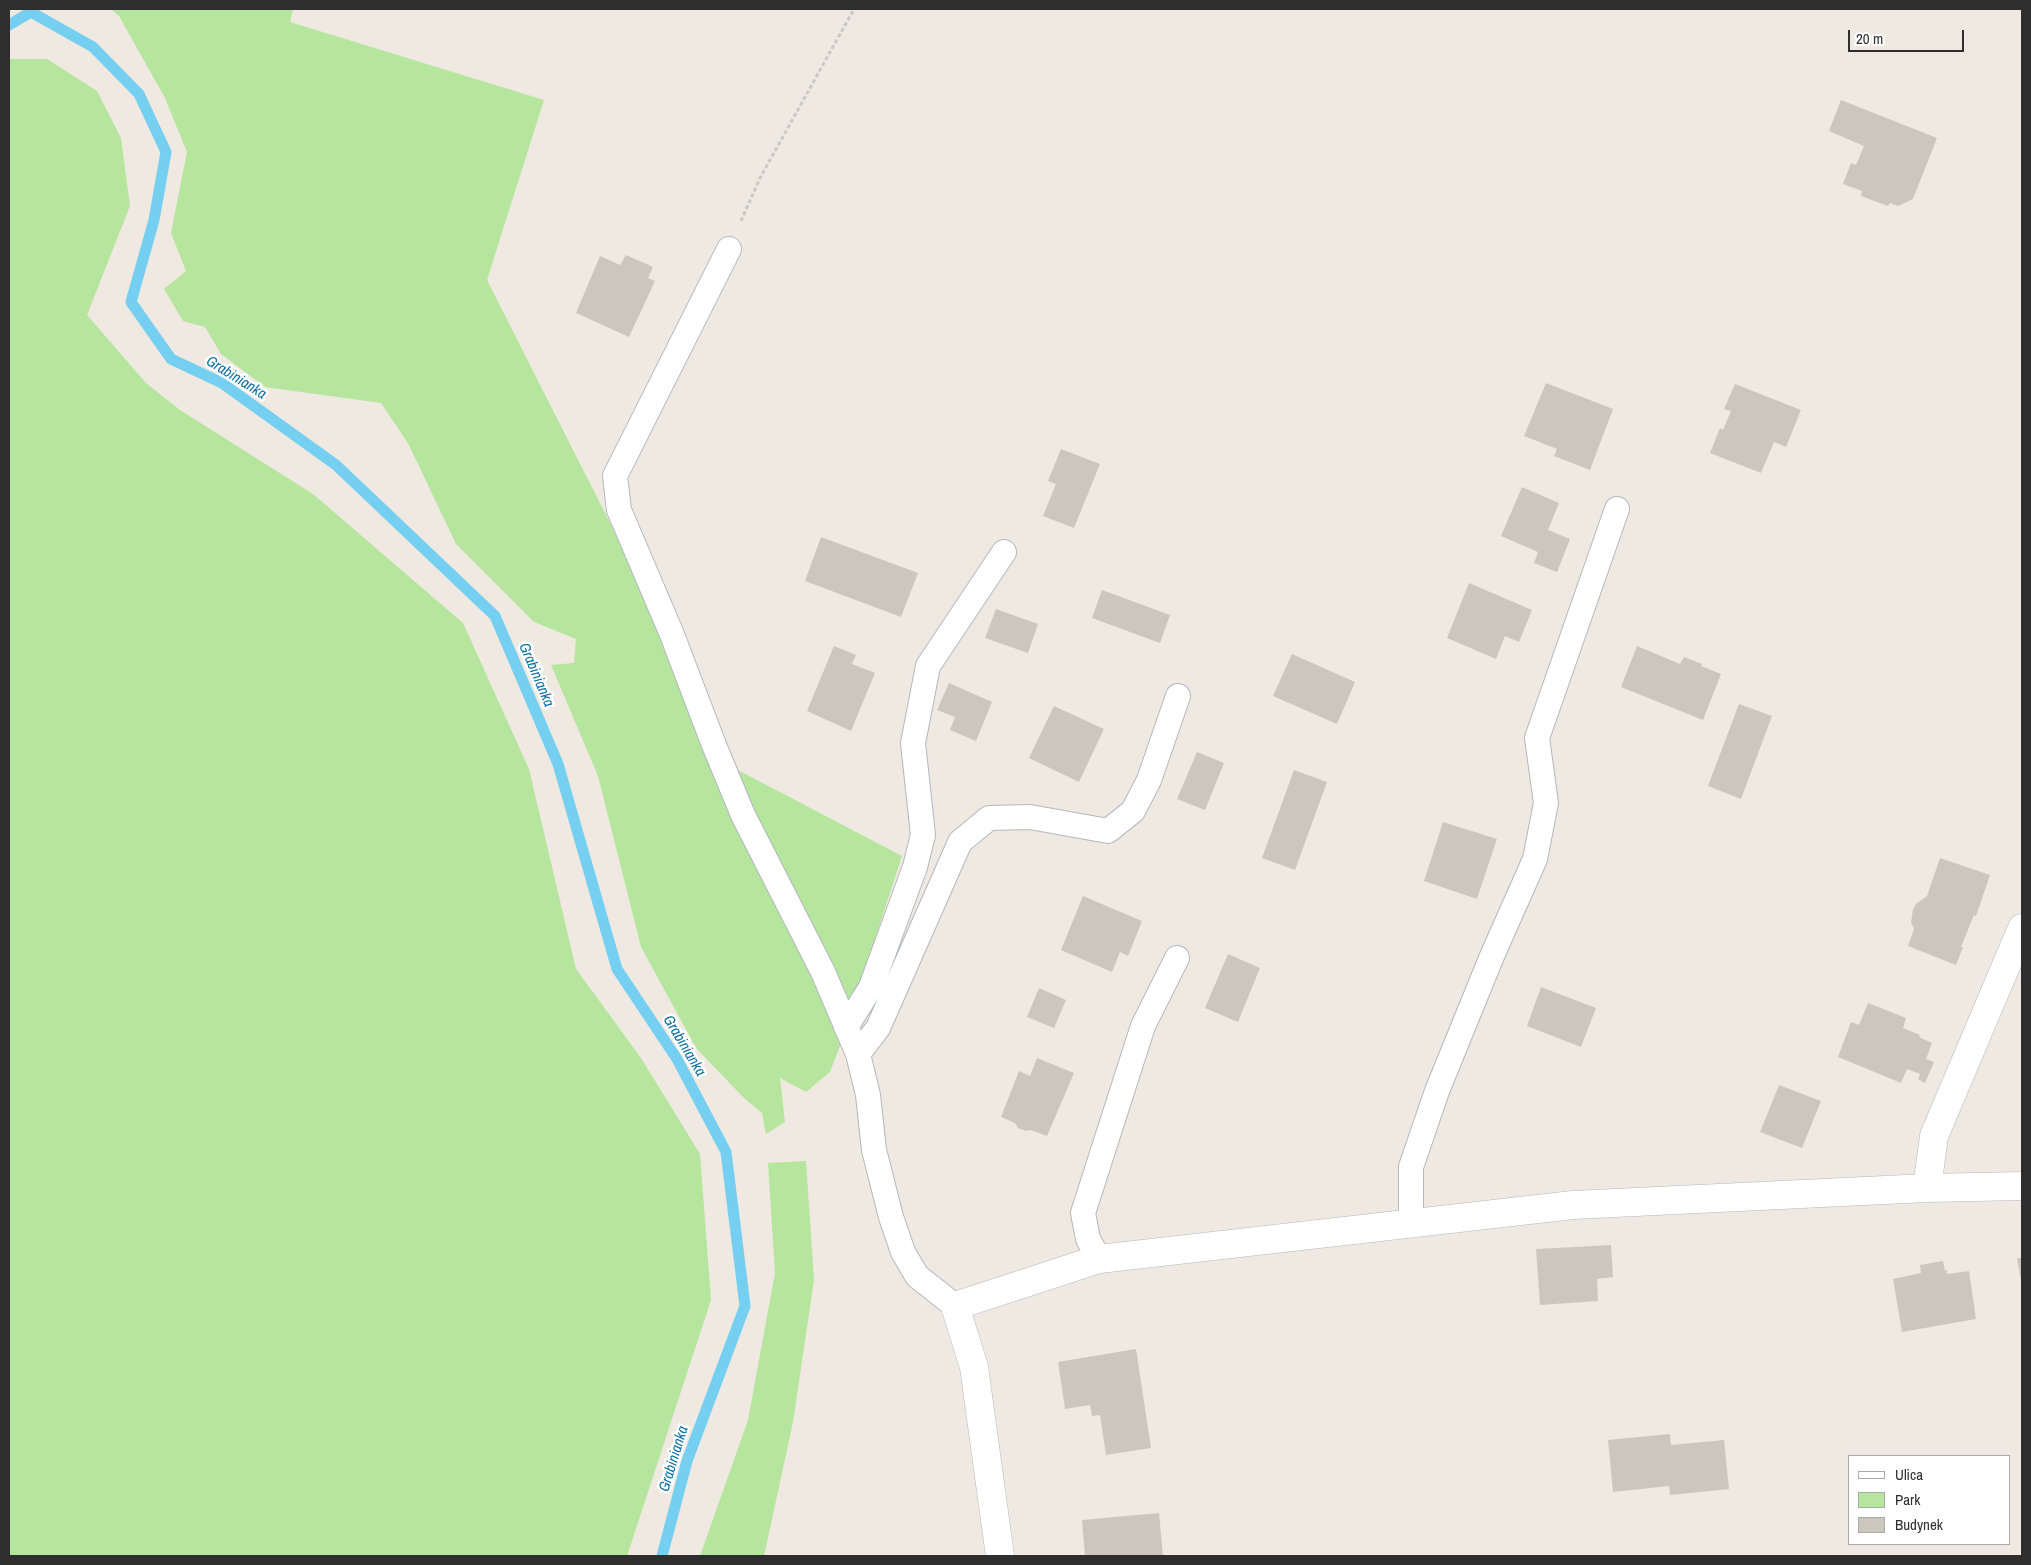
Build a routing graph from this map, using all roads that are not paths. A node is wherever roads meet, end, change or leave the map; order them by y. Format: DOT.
graph roads {
  1 [pos="729,249"];
  2 [pos="1617,510"];
  3 [pos="1004,552"];
  4 [pos="1178,696"];
  5 [pos="2022,928"];
  6 [pos="1177,958"];
  7 [pos="846,1027"];
  8 [pos="858,1054"];
  9 [pos="2022,1186"];
  10 [pos="1927,1188"];
  11 [pos="1411,1223"];
  12 [pos="1099,1259"];
  13 [pos="955,1306"];
  14 [pos="1000,1556"];
  1 -- 7 [label="lane"];
  2 -- 11 [label="lane"];
  3 -- 7 [label="lane"];
  4 -- 8 [label="lane"];
  5 -- 10 [label="street"];
  6 -- 12 [label="lane"];
  7 -- 8 [label="lane"];
  8 -- 13 [label="lane"];
  9 -- 10 [label="street"];
  10 -- 11 [label="street"];
  11 -- 12 [label="street"];
  12 -- 13 [label="street"];
  13 -- 14 [label="street"];
}
